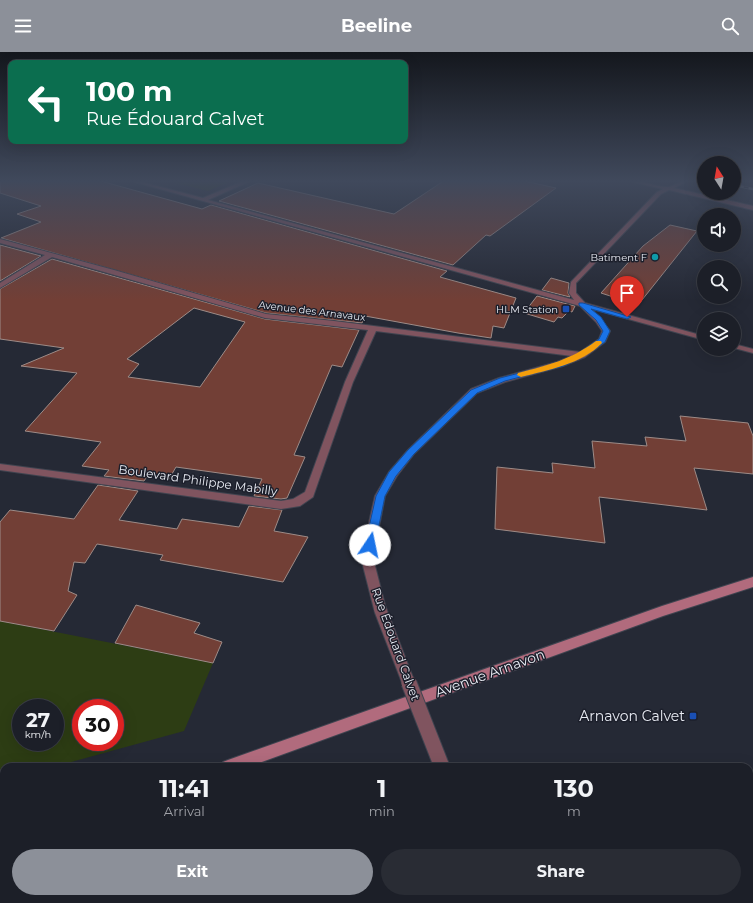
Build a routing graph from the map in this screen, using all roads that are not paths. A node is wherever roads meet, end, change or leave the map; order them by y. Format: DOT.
graph roads {
  1 [pos="283,221"];
  2 [pos="633,221"];
  3 [pos="0,241"];
  4 [pos="50,255"];
  5 [pos="0,286"];
  6 [pos="581,304"];
  7 [pos="373,328"];
  8 [pos="697,336"];
  9 [pos="741,348"];
  10 [pos="753,351"];
  11 [pos="582,355"];
  12 [pos="0,467"];
  13 [pos="753,582"];
  14 [pos="239,763"];
  15 [pos="440,763"];
  1 -- 6 [label="street"];
  2 -- 6 [label="street, Rue Édouard Calvet"];
  3 -- 4 [label="street, Avenue des Arnavaux"];
  4 -- 5 [label="street"];
  4 -- 7 [label="street, Avenue des Arnavaux"];
  6 -- 8 [label="street"];
  6 -- 11 [label="street, Rue Édouard Calvet"];
  7 -- 11 [label="street, Avenue des Arnavaux"];
  7 -- 12 [label="street, Boulevard Philippe Mabilly"];
  9 -- 10 [label="street"];
  11 -- 15 [label="street, Rue Édouard Calvet, bridge"];
  13 -- 14 [label="main road, Avenue Arnavon"];
}
